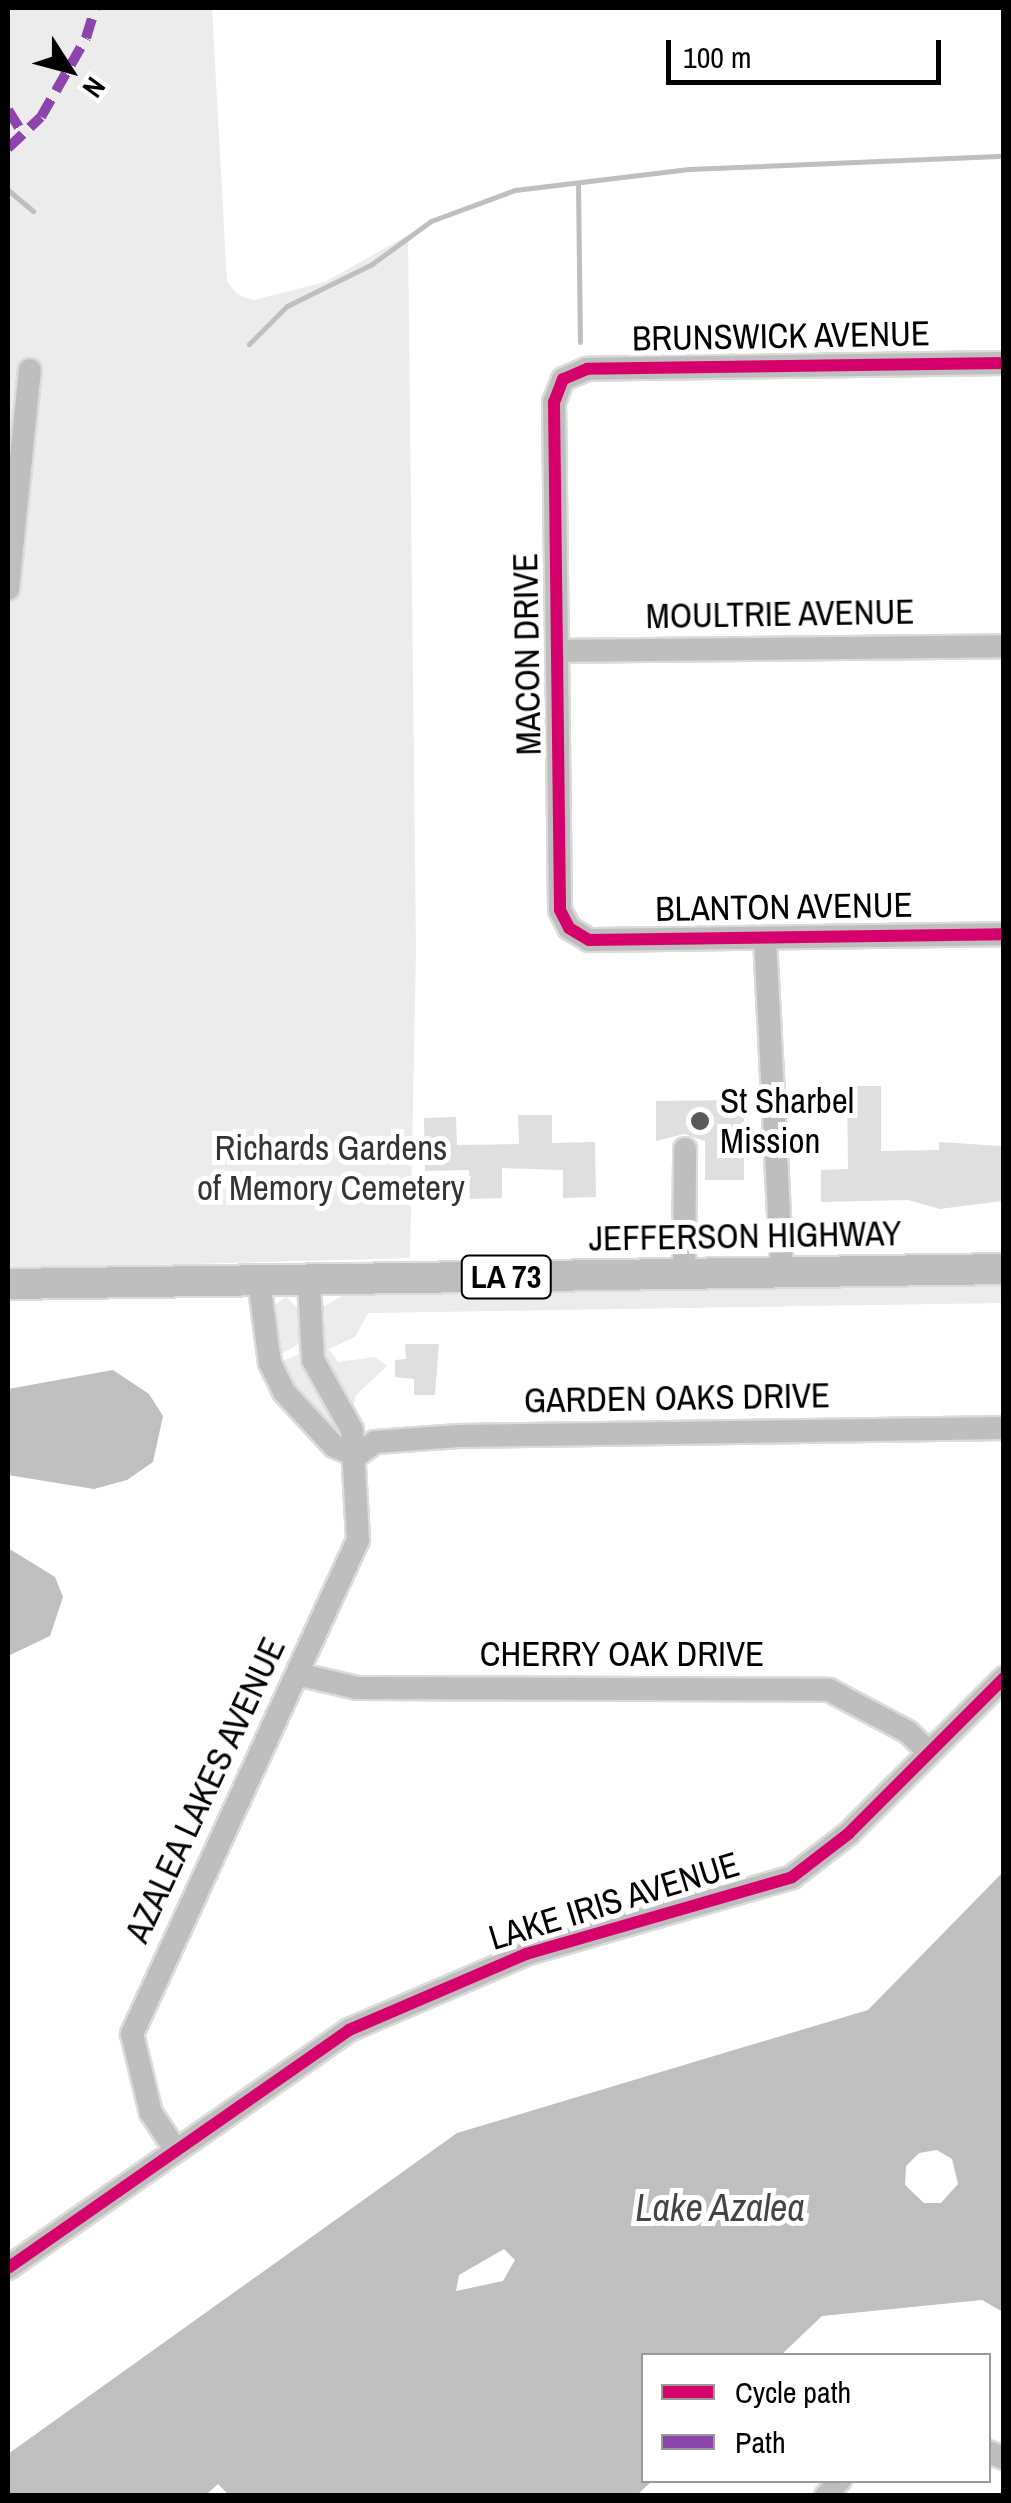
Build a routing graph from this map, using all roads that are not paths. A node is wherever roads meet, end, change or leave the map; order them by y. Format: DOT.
graph roads {
  1 [pos="1004,363"];
  2 [pos="30,370"];
  3 [pos="563,379"];
  4 [pos="8,589"];
  5 [pos="1004,646"];
  6 [pos="557,651"];
  7 [pos="570,928"];
  8 [pos="1004,934"];
  9 [pos="764,938"];
  10 [pos="685,1149"];
  11 [pos="1004,1270"];
  12 [pos="782,1272"];
  13 [pos="684,1274"];
  14 [pos="310,1280"];
  15 [pos="259,1281"];
  16 [pos="8,1284"];
  17 [pos="1004,1428"];
  18 [pos="356,1456"];
  19 [pos="298,1674"];
  20 [pos="1004,1678"];
  21 [pos="929,1752"];
  22 [pos="175,2149"];
  23 [pos="8,2268"];
  1 -- 3 [label="street, BRUNSWICK AVENUE"];
  2 -- 4 [label="street"];
  3 -- 6 [label="street, MACON DRIVE"];
  5 -- 6 [label="street, MOULTRIE AVENUE"];
  6 -- 7 [label="street, MACON DRIVE"];
  7 -- 9 [label="street, BLANTON AVENUE"];
  8 -- 9 [label="street, BLANTON AVENUE"];
  9 -- 12 [label="street"];
  10 -- 13 [label="street"];
  11 -- 12 [label="main road, JEFFERSON HIGHWAY / LA 73"];
  12 -- 13 [label="main road, JEFFERSON HIGHWAY / LA 73"];
  13 -- 14 [label="main road, JEFFERSON HIGHWAY / LA 73"];
  14 -- 15 [label="main road, JEFFERSON HIGHWAY / LA 73"];
  14 -- 18 [label="street, AZALEA LAKES AVENUE"];
  15 -- 16 [label="main road, JEFFERSON HIGHWAY / LA 73"];
  15 -- 18 [label="street"];
  17 -- 18 [label="street, GARDEN OAKS DRIVE"];
  18 -- 19 [label="street, AZALEA LAKES AVENUE"];
  19 -- 21 [label="street, CHERRY OAK DRIVE"];
  19 -- 22 [label="street, AZALEA LAKES AVENUE"];
  20 -- 21 [label="street, LAKE IRIS AVENUE"];
  21 -- 22 [label="street, LAKE IRIS AVENUE"];
  22 -- 23 [label="street, LAKE IRIS AVENUE"];
}
